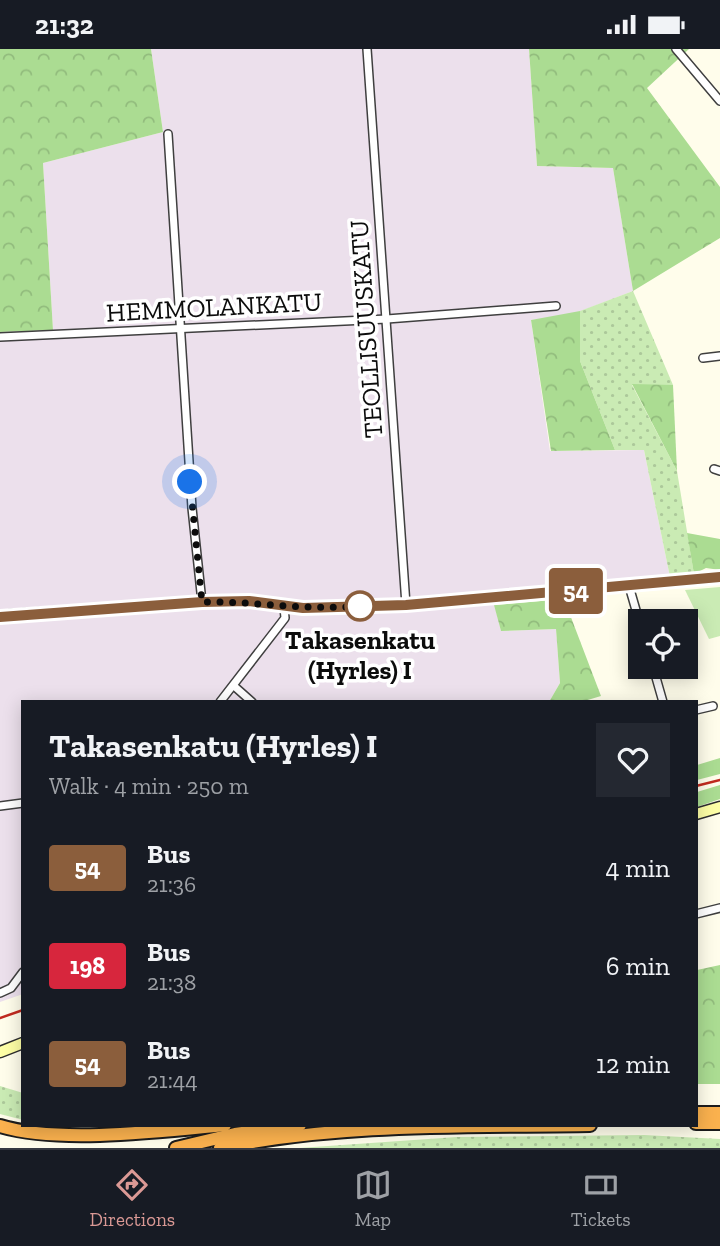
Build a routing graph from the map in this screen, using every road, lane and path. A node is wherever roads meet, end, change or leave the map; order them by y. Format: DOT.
graph roads {
  1 [pos="368,49"];
  2 [pos="676,49"];
  3 [pos="720,101"];
  4 [pos="168,134"];
  5 [pos="556,306"];
  6 [pos="387,319"];
  7 [pos="180,330"];
  8 [pos="0,337"];
  9 [pos="720,356"];
  10 [pos="703,358"];
  11 [pos="720,577"];
  12 [pos="629,586"];
  13 [pos="202,602"];
  14 [pos="406,605"];
  15 [pos="284,607"];
  16 [pos="636,609"];
  17 [pos="0,617"];
  18 [pos="656,679"];
  19 [pos="234,686"];
  20 [pos="222,700"];
  21 [pos="250,700"];
  22 [pos="662,700"];
  23 [pos="713,706"];
  24 [pos="698,710"];
  25 [pos="21,803"];
  26 [pos="0,806"];
  27 [pos="720,807"];
  28 [pos="698,813"];
  29 [pos="720,908"];
  30 [pos="698,914"];
  31 [pos="21,975"];
  32 [pos="0,993"];
  33 [pos="21,1044"];
  34 [pos="0,1052"];
  35 [pos="698,1113"];
  36 [pos="717,1118"];
  37 [pos="698,1123"];
  38 [pos="0,1126"];
  39 [pos="206,1127"];
  40 [pos="284,1127"];
  41 [pos="478,1127"];
  42 [pos="176,1148"];
  43 [pos="220,1148"];
  1 -- 6 [label="street, TEOLLISUUSKATU"];
  2 -- 3 [label="street"];
  4 -- 7 [label="street"];
  5 -- 6 [label="street, HEMMOLANKATU"];
  6 -- 7 [label="street, HEMMOLANKATU"];
  6 -- 14 [label="street, TEOLLISUUSKATU"];
  7 -- 8 [label="street, HEMMOLANKATU"];
  7 -- 13 [label="street"];
  9 -- 10 [label="street"];
  11 -- 12 [label="street"];
  12 -- 14 [label="street"];
  12 -- 16 [label="street"];
  13 -- 15 [label="street"];
  13 -- 17 [label="street"];
  14 -- 15 [label="street"];
  15 -- 19 [label="street"];
  18 -- 22 [label="street"];
  19 -- 20 [label="street"];
  19 -- 21 [label="street"];
  23 -- 24 [label="street"];
  25 -- 26 [label="street"];
  27 -- 28 [label="street"];
  29 -- 30 [label="street"];
  31 -- 32 [label="street"];
  33 -- 34 [label="street"];
  35 -- 36 [label="highway"];
  36 -- 37 [label="highway"];
  38 -- 39 [label="highway"];
  40 -- 42 [label="highway"];
  41 -- 43 [label="highway"];
}
